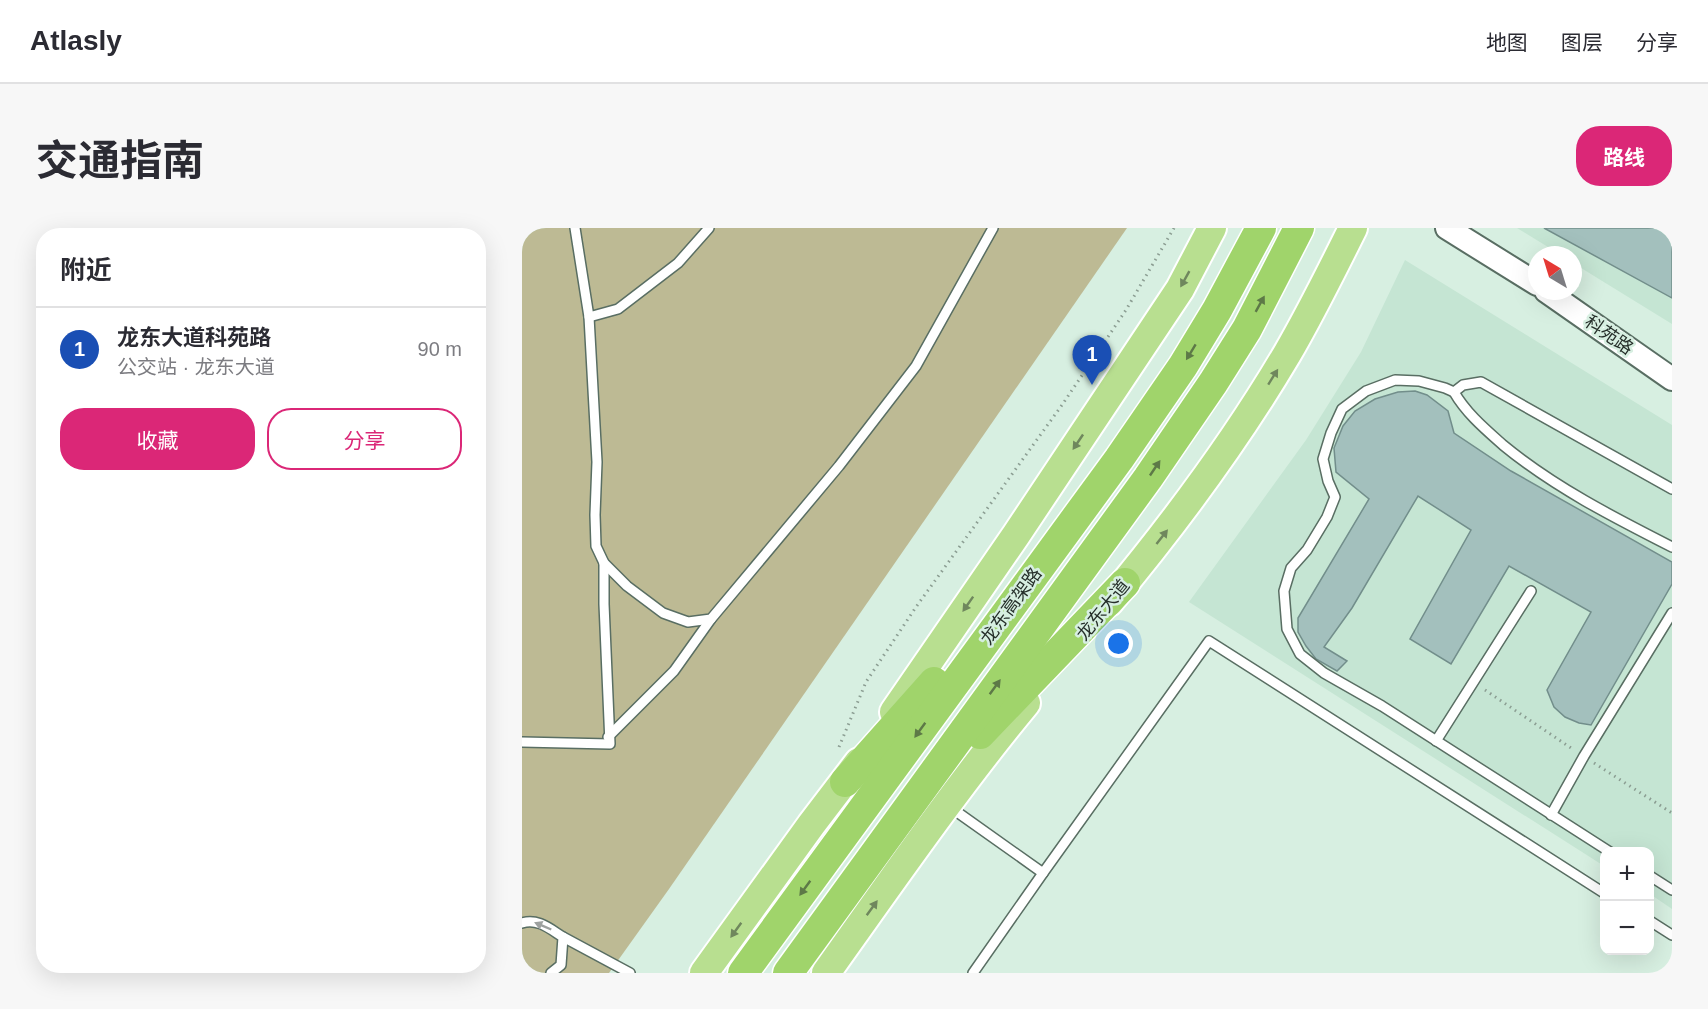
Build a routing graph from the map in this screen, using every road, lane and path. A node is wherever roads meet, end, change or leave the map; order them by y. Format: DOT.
graph roads {
  1 [pos="575,228"];
  2 [pos="709,228"];
  3 [pos="993,228"];
  4 [pos="1174,228"];
  5 [pos="1212,228"];
  6 [pos="1261,228"];
  7 [pos="1299,228"];
  8 [pos="1353,228"];
  9 [pos="1447,228"];
  10 [pos="1528,278"];
  11 [pos="1559,300"];
  12 [pos="589,317"];
  13 [pos="1672,378"];
  14 [pos="1454,392"];
  15 [pos="1672,489"];
  16 [pos="1055,545"];
  17 [pos="1672,547"];
  18 [pos="604,563"];
  19 [pos="1125,583"];
  20 [pos="1531,591"];
  21 [pos="1672,612"];
  22 [pos="711,619"];
  23 [pos="608,736"];
  24 [pos="1436,741"];
  25 [pos="522,742"];
  26 [pos="838,750"];
  27 [pos="845,782"];
  28 [pos="948,805"];
  29 [pos="1551,815"];
  30 [pos="899,819"];
  31 [pos="1602,847"];
  32 [pos="1043,873"];
  33 [pos="1654,878"];
  34 [pos="1671,887"];
  35 [pos="1600,889"];
  36 [pos="522,923"];
  37 [pos="1654,924"];
  38 [pos="1672,935"];
  39 [pos="563,938"];
  40 [pos="551,973"];
  41 [pos="630,973"];
  42 [pos="704,973"];
  43 [pos="743,973"];
  44 [pos="788,973"];
  45 [pos="825,973"];
  46 [pos="972,973"];
  1 -- 12 [label="lane"];
  2 -- 12 [label="lane"];
  3 -- 22 [label="lane"];
  4 -- 26 [label="path"];
  5 -- 27 [label="main road, one-way"];
  6 -- 16 [label="highway, 龙东高架路, one-way"];
  30 -- 7 [label="highway, 龙东高架路, one-way"];
  19 -- 8 [label="main road, 龙东大道, one-way"];
  9 -- 10 [label="street"];
  11 -- 13 [label="street, 科苑路"];
  12 -- 18 [label="lane"];
  14 -- 15 [label="lane"];
  14 -- 17 [label="lane"];
  14 -- 24 [label="lane"];
  16 -- 27 [label="highway"];
  16 -- 43 [label="highway, 龙东高架路, one-way"];
  18 -- 22 [label="lane"];
  18 -- 23 [label="lane"];
  19 -- 28 [label="main road, 龙东大道"];
  19 -- 30 [label="highway"];
  20 -- 24 [label="lane"];
  21 -- 29 [label="lane"];
  22 -- 23 [label="lane"];
  23 -- 25 [label="lane"];
  24 -- 29 [label="lane"];
  27 -- 42 [label="main road, one-way"];
  28 -- 32 [label="lane"];
  45 -- 28 [label="main road, 龙东大道, one-way"];
  29 -- 31 [label="lane"];
  30 -- 44 [label="highway, 龙东高架路"];
  32 -- 35 [label="lane"];
  32 -- 46 [label="lane"];
  33 -- 34 [label="lane"];
  39 -- 36 [label="lane, one-way"];
  37 -- 38 [label="lane"];
  39 -- 40 [label="lane"];
  39 -- 41 [label="lane"];
}
